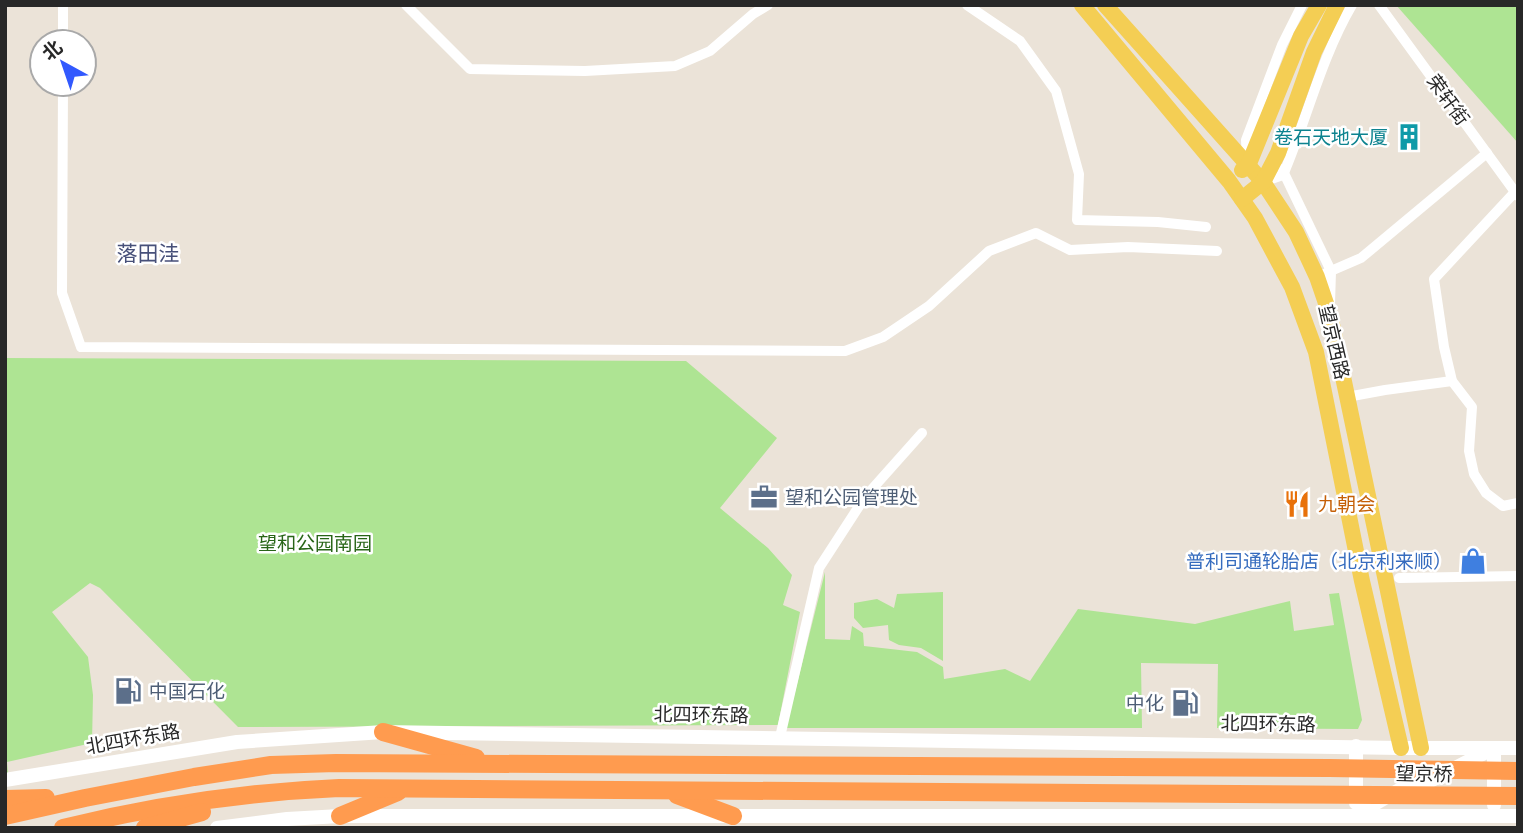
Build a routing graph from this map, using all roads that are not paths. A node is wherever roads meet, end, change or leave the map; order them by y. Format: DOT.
graph roads {
  1 [pos="63,5"];
  2 [pos="406,5"];
  3 [pos="768,5"];
  4 [pos="967,5"];
  5 [pos="1082,5"];
  6 [pos="1105,5"];
  7 [pos="1302,5"];
  8 [pos="1319,5"];
  9 [pos="1337,5"];
  10 [pos="1352,5"];
  11 [pos="1379,5"];
  12 [pos="63,28"];
  13 [pos="63,98"];
  14 [pos="1278,153"];
  15 [pos="1487,153"];
  16 [pos="1248,166"];
  17 [pos="1283,175"];
  18 [pos="1229,181"];
  19 [pos="1263,182"];
  20 [pos="1516,194"];
  21 [pos="1242,199"];
  22 [pos="1206,226"];
  23 [pos="1217,251"];
  24 [pos="1324,274"];
  25 [pos="1452,381"];
  26 [pos="1347,397"];
  27 [pos="922,433"];
  28 [pos="1518,503"];
  29 [pos="1518,576"];
  30 [pos="1399,578"];
  31 [pos="383,732"];
  32 [pos="780,737"];
  33 [pos="1356,746"];
  34 [pos="1401,748"];
  35 [pos="1421,748"];
  36 [pos="1494,748"];
  37 [pos="1518,748"];
  38 [pos="499,764"];
  39 [pos="1518,771"];
  40 [pos="5,780"];
  41 [pos="1413,782"];
  42 [pos="1428,782"];
  43 [pos="406,789"];
  44 [pos="664,790"];
  45 [pos="274,791"];
  46 [pos="1518,796"];
  47 [pos="85,797"];
  48 [pos="5,799"];
  49 [pos="1356,815"];
  50 [pos="5,816"];
  51 [pos="340,816"];
  52 [pos="1493,816"];
  53 [pos="1518,816"];
  54 [pos="1412,821"];
  55 [pos="1434,821"];
  56 [pos="739,822"];
  57 [pos="759,822"];
  58 [pos="1450,822"];
  59 [pos="63,828"];
  60 [pos="145,828"];
  61 [pos="218,828"];
  1 -- 12 [label="street"];
  2 -- 3 [label="street"];
  4 -- 22 [label="street"];
  5 -- 18 [label="main road, 望京西路"];
  6 -- 16 [label="main road, 望京西路"];
  7 -- 16 [label="street"];
  8 -- 16 [label="main road"];
  9 -- 14 [label="main road"];
  10 -- 17 [label="street"];
  11 -- 15 [label="street, 荣轩街"];
  13 -- 23 [label="street"];
  14 -- 17 [label="street"];
  14 -- 19 [label="main road"];
  15 -- 20 [label="street, 荣轩街"];
  15 -- 24 [label="street"];
  16 -- 18 [label="main road"];
  16 -- 19 [label="main road, 望京西路"];
  17 -- 19 [label="street"];
  17 -- 24 [label="street"];
  18 -- 21 [label="main road, 望京西路"];
  19 -- 21 [label="main road"];
  19 -- 24 [label="main road, 望京西路"];
  20 -- 25 [label="street"];
  21 -- 34 [label="main road, 望京西路"];
  24 -- 26 [label="main road, 望京西路"];
  25 -- 26 [label="street"];
  25 -- 28 [label="street"];
  26 -- 35 [label="main road, 望京西路"];
  27 -- 32 [label="street"];
  29 -- 30 [label="street"];
  31 -- 32 [label="street, 北四环东路"];
  31 -- 38 [label="highway"];
  31 -- 40 [label="street, 北四环东路"];
  32 -- 33 [label="street, 北四环东路"];
  33 -- 34 [label="street, 北四环东路"];
  33 -- 49 [label="street"];
  34 -- 35 [label="street, 北四环东路"];
  34 -- 41 [label="street"];
  35 -- 36 [label="street"];
  35 -- 42 [label="street"];
  36 -- 37 [label="street"];
  36 -- 42 [label="street"];
  36 -- 52 [label="street"];
  38 -- 39 [label="highway, 望京桥"];
  38 -- 47 [label="highway"];
  41 -- 42 [label="street"];
  41 -- 49 [label="street"];
  41 -- 54 [label="street"];
  42 -- 55 [label="street"];
  42 -- 58 [label="street"];
  43 -- 44 [label="highway"];
  43 -- 45 [label="highway"];
  43 -- 51 [label="highway"];
  44 -- 46 [label="highway, 望京桥"];
  44 -- 56 [label="highway"];
  45 -- 59 [label="highway"];
  45 -- 60 [label="highway"];
  47 -- 48 [label="highway"];
  47 -- 50 [label="highway"];
  49 -- 54 [label="street"];
  49 -- 57 [label="street"];
  51 -- 56 [label="street"];
  51 -- 61 [label="street"];
  52 -- 53 [label="street"];
  52 -- 58 [label="street"];
  54 -- 55 [label="street"];
  55 -- 58 [label="street"];
  56 -- 57 [label="street"];
}
